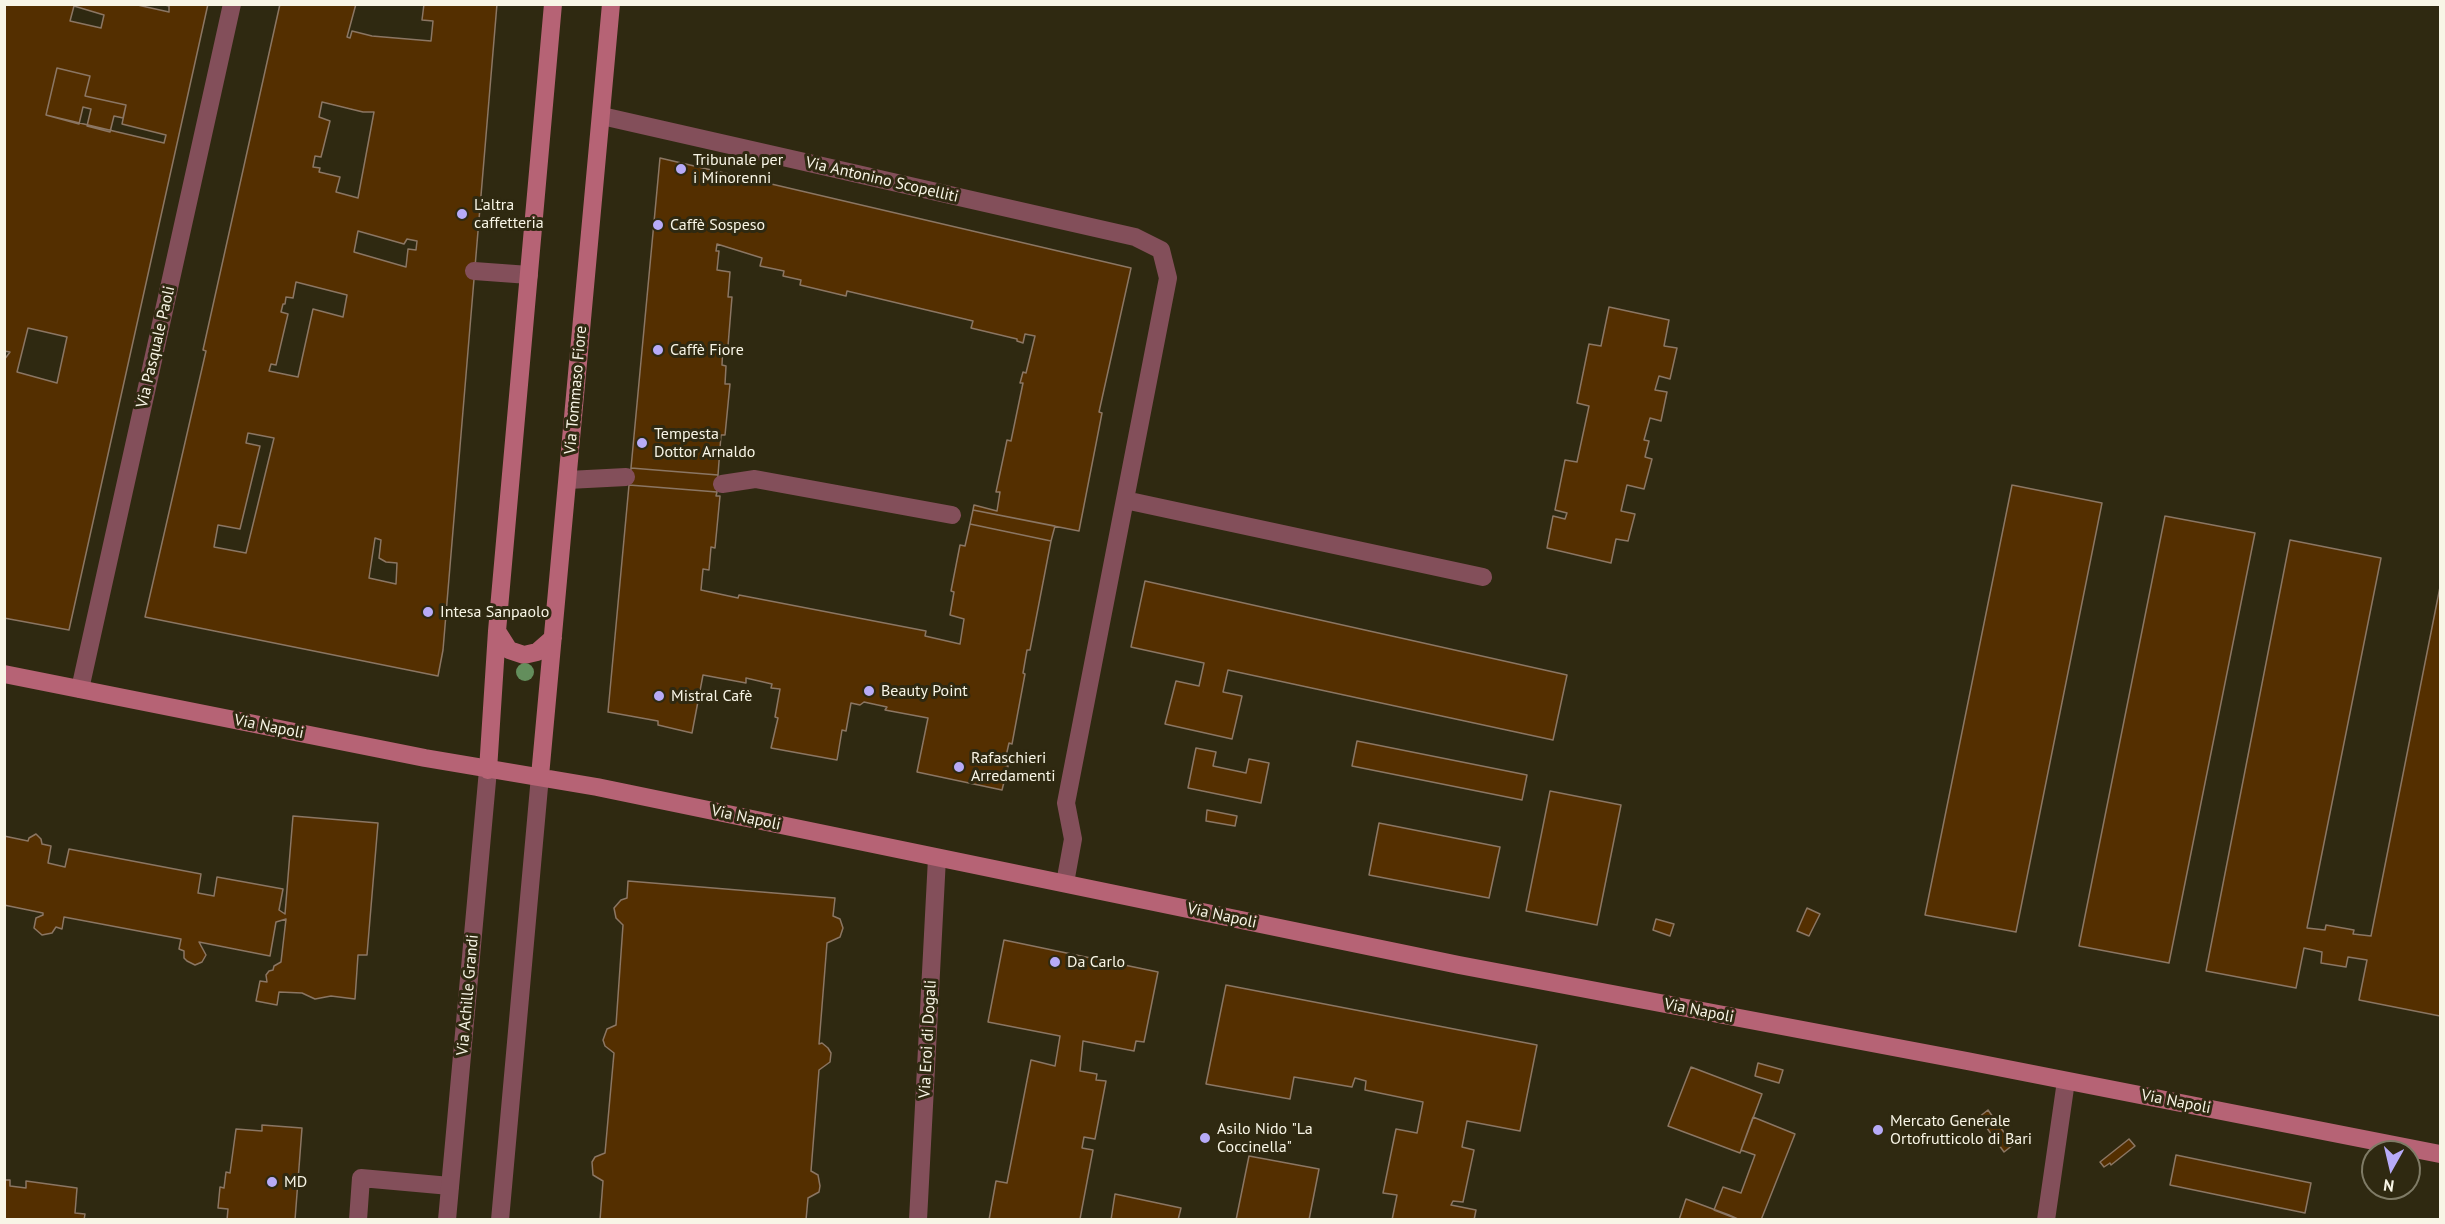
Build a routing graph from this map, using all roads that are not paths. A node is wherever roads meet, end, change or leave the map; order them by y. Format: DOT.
graph roads {
  1 [pos="232,4"];
  2 [pos="553,4"];
  3 [pos="611,4"];
  4 [pos="602,116"];
  5 [pos="474,271"];
  6 [pos="529,275"];
  7 [pos="626,477"];
  8 [pos="568,480"];
  9 [pos="722,484"];
  10 [pos="1125,500"];
  11 [pos="952,515"];
  12 [pos="1483,577"];
  13 [pos="497,631"];
  14 [pos="553,638"];
  15 [pos="4,674"];
  16 [pos="80,689"];
  17 [pos="488,770"];
  18 [pos="540,776"];
  19 [pos="937,858"];
  20 [pos="1065,883"];
  21 [pos="2066,1081"];
  22 [pos="2440,1155"];
  23 [pos="450,1186"];
  24 [pos="358,1220"];
  25 [pos="447,1220"];
  26 [pos="500,1220"];
  27 [pos="918,1220"];
  28 [pos="2046,1220"];
  1 -- 16 [label="street, Via Pasquale Paoli"];
  2 -- 6 [label="main road"];
  3 -- 4 [label="main road, Via Tommaso Fiore"];
  4 -- 8 [label="main road, Via Tommaso Fiore"];
  4 -- 10 [label="street, Via Antonino Scopelliti"];
  5 -- 6 [label="street"];
  6 -- 13 [label="main road"];
  7 -- 8 [label="street"];
  8 -- 14 [label="main road, Via Tommaso Fiore"];
  9 -- 11 [label="street"];
  10 -- 12 [label="street"];
  10 -- 20 [label="street"];
  13 -- 14 [label="main road"];
  13 -- 17 [label="main road"];
  14 -- 18 [label="main road, Via Tommaso Fiore"];
  15 -- 16 [label="main road, Via Napoli"];
  16 -- 17 [label="main road, Via Napoli"];
  17 -- 18 [label="main road, Via Napoli"];
  17 -- 23 [label="street, Via Achille Grandi"];
  18 -- 19 [label="main road, Via Napoli"];
  18 -- 26 [label="street"];
  19 -- 20 [label="main road, Via Napoli"];
  19 -- 27 [label="street, Via Eroi di Dogali"];
  20 -- 21 [label="main road, Via Napoli"];
  21 -- 22 [label="main road, Via Napoli"];
  21 -- 28 [label="street"];
  23 -- 24 [label="street"];
  23 -- 25 [label="street, Via Achille Grandi"];
}
